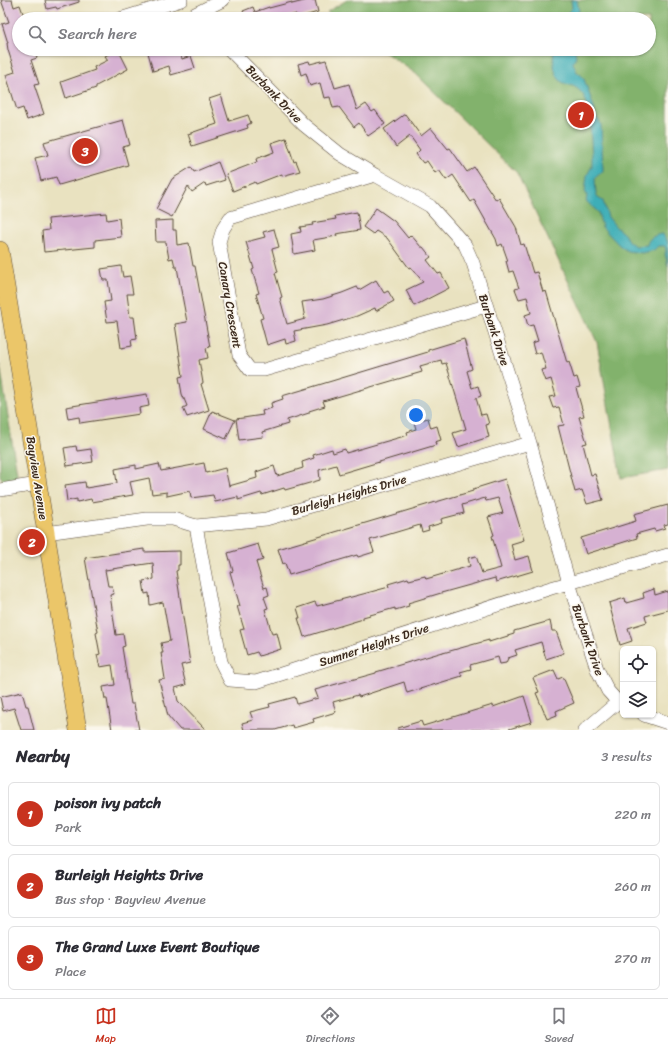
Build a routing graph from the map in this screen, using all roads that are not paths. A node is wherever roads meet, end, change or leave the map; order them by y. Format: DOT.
graph roads {
  1 [pos="181,0"];
  2 [pos="223,0"];
  3 [pos="142,12"];
  4 [pos="193,12"];
  5 [pos="204,12"];
  6 [pos="237,56"];
  7 [pos="375,176"];
  8 [pos="0,250"];
  9 [pos="4,295"];
  10 [pos="486,306"];
  11 [pos="530,443"];
  12 [pos="38,484"];
  13 [pos="0,490"];
  14 [pos="196,526"];
  15 [pos="46,533"];
  16 [pos="668,555"];
  17 [pos="568,583"];
  18 [pos="620,703"];
  19 [pos="653,718"];
  20 [pos="668,723"];
  21 [pos="78,730"];
  22 [pos="584,730"];
  1 -- 3 [label="street"];
  1 -- 4 [label="street"];
  2 -- 5 [label="street"];
  6 -- 7 [label="street, Burbank Drive"];
  7 -- 10 [label="street, Burbank Drive"];
  7 -- 10 [label="street, Canary Crescent"];
  8 -- 9 [label="main road, Bayview Avenue"];
  9 -- 12 [label="main road, Bayview Avenue"];
  10 -- 11 [label="street, Burbank Drive"];
  11 -- 14 [label="street, Burleigh Heights Drive"];
  11 -- 17 [label="street, Burbank Drive"];
  12 -- 13 [label="street"];
  12 -- 15 [label="main road, Bayview Avenue"];
  14 -- 15 [label="street, Burleigh Heights Drive"];
  14 -- 17 [label="street, Sumner Heights Drive"];
  15 -- 21 [label="main road, Bayview Avenue"];
  16 -- 17 [label="street, Sumner Heights Drive"];
  17 -- 18 [label="street, Burbank Drive"];
  18 -- 22 [label="street"];
  19 -- 20 [label="street"];
}
